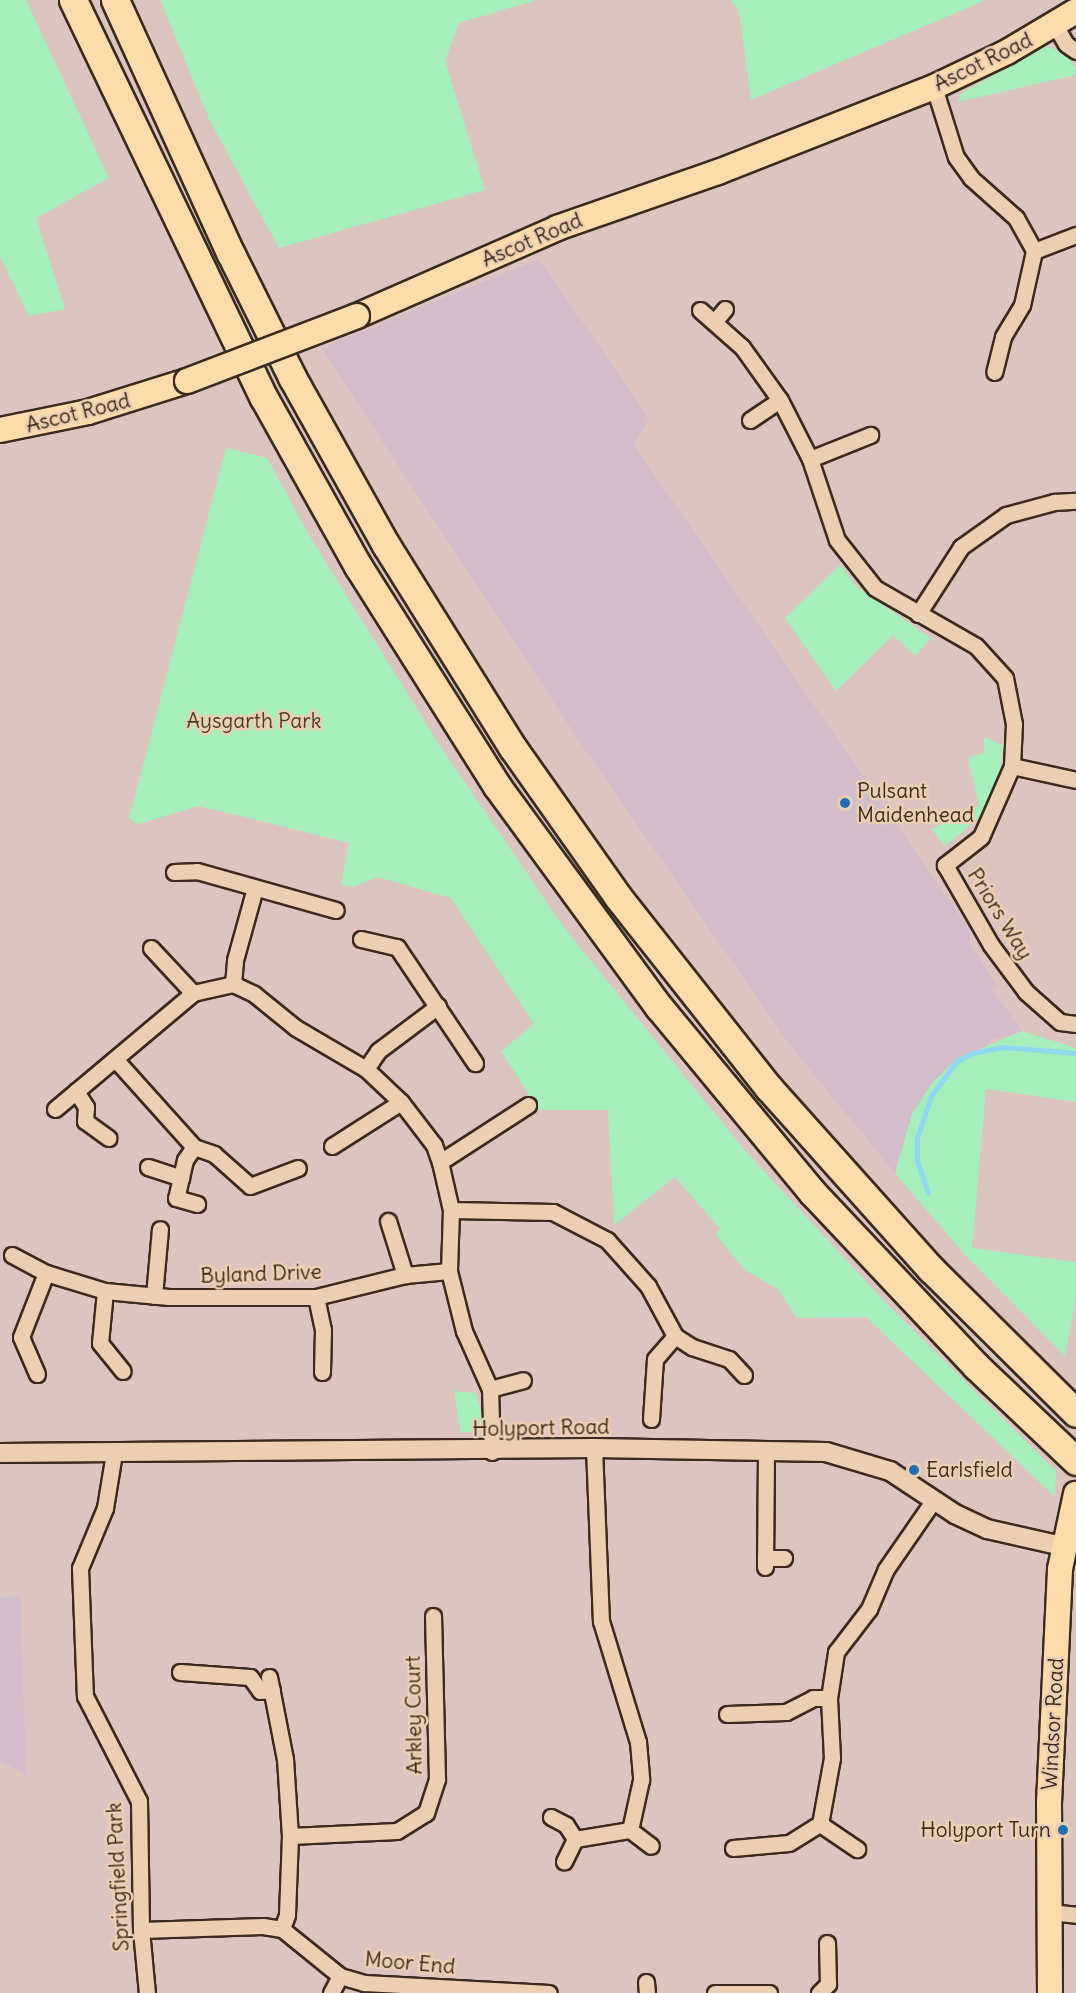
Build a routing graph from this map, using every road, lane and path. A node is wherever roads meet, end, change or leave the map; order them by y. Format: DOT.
graph roads {
  1 [pos="73,0"];
  2 [pos="106,0"];
  3 [pos="115,0"];
  4 [pos="1076,12"];
  5 [pos="1055,25"];
  6 [pos="1076,51"];
  7 [pos="934,87"];
  8 [pos="162,107"];
  9 [pos="1076,235"];
  10 [pos="1034,251"];
  11 [pos="725,309"];
  12 [pos="700,310"];
  13 [pos="714,322"];
  14 [pos="994,372"];
  15 [pos="780,400"];
  16 [pos="750,420"];
  17 [pos="0,430"];
  18 [pos="870,435"];
  19 [pos="810,459"];
  20 [pos="1076,501"];
  21 [pos="918,614"];
  22 [pos="1012,766"];
  23 [pos="1076,780"];
  24 [pos="174,872"];
  25 [pos="255,888"];
  26 [pos="336,910"];
  27 [pos="361,939"];
  28 [pos="151,948"];
  29 [pos="233,984"];
  30 [pos="193,993"];
  31 [pos="438,1006"];
  32 [pos="1076,1024"];
  33 [pos="115,1059"];
  34 [pos="475,1063"];
  35 [pos="366,1069"];
  36 [pos="76,1092"];
  37 [pos="400,1102"];
  38 [pos="528,1105"];
  39 [pos="55,1109"];
  40 [pos="108,1138"];
  41 [pos="332,1146"];
  42 [pos="194,1147"];
  43 [pos="440,1162"];
  44 [pos="148,1167"];
  45 [pos="298,1168"];
  46 [pos="181,1178"];
  47 [pos="197,1204"];
  48 [pos="451,1210"];
  49 [pos="388,1221"];
  50 [pos="160,1229"];
  51 [pos="12,1255"];
  52 [pos="449,1271"];
  53 [pos="46,1273"];
  54 [pos="405,1275"];
  55 [pos="105,1291"];
  56 [pos="154,1296"];
  57 [pos="316,1296"];
  58 [pos="675,1336"];
  59 [pos="123,1371"];
  60 [pos="322,1372"];
  61 [pos="38,1374"];
  62 [pos="744,1374"];
  63 [pos="523,1380"];
  64 [pos="490,1389"];
  65 [pos="1076,1413"];
  66 [pos="651,1419"];
  67 [pos="594,1448"];
  68 [pos="766,1451"];
  69 [pos="492,1452"];
  70 [pos="0,1453"];
  71 [pos="114,1453"];
  72 [pos="1076,1461"];
  73 [pos="1076,1494"];
  74 [pos="933,1501"];
  75 [pos="1062,1546"];
  76 [pos="784,1558"];
  77 [pos="434,1616"];
  78 [pos="180,1672"];
  79 [pos="829,1698"];
  80 [pos="727,1714"];
  81 [pos="551,1818"];
  82 [pos="820,1824"];
  83 [pos="630,1830"];
  84 [pos="290,1836"];
  85 [pos="575,1839"];
  86 [pos="651,1846"];
  87 [pos="733,1848"];
  88 [pos="857,1849"];
  89 [pos="564,1862"];
  90 [pos="1049,1912"];
  91 [pos="1076,1915"];
  92 [pos="282,1929"];
  93 [pos="141,1930"];
  94 [pos="827,1943"];
  95 [pos="340,1976"];
  96 [pos="147,1993"];
  97 [pos="331,1993"];
  98 [pos="549,1993"];
  99 [pos="715,1993"];
  100 [pos="769,1993"];
  101 [pos="819,1993"];
  102 [pos="1050,1993"];
  1 -- 72 [label="highway"];
  2 -- 8 [label="highway"];
  3 -- 8 [label="highway"];
  4 -- 5 [label="main road, Ascot Road"];
  5 -- 6 [label="street, Ascot Road"];
  5 -- 7 [label="main road, Ascot Road"];
  7 -- 10 [label="street"];
  7 -- 17 [label="main road, Ascot Road, bridge"];
  8 -- 65 [label="highway"];
  9 -- 10 [label="street"];
  10 -- 14 [label="street"];
  11 -- 13 [label="street"];
  12 -- 13 [label="street, Priors Way"];
  13 -- 15 [label="street, Priors Way"];
  15 -- 16 [label="street"];
  15 -- 19 [label="street, Priors Way"];
  18 -- 19 [label="street"];
  19 -- 21 [label="street, Priors Way"];
  20 -- 21 [label="street"];
  21 -- 22 [label="street, Priors Way"];
  22 -- 23 [label="street"];
  22 -- 32 [label="street, Priors Way"];
  24 -- 25 [label="street"];
  25 -- 26 [label="street"];
  25 -- 29 [label="street"];
  27 -- 31 [label="street"];
  28 -- 30 [label="street"];
  29 -- 30 [label="street"];
  29 -- 35 [label="street"];
  30 -- 33 [label="street"];
  31 -- 34 [label="street"];
  31 -- 35 [label="street"];
  33 -- 36 [label="street"];
  33 -- 42 [label="street"];
  35 -- 37 [label="street"];
  36 -- 39 [label="street"];
  36 -- 40 [label="street"];
  37 -- 41 [label="street"];
  37 -- 43 [label="street"];
  38 -- 43 [label="street"];
  42 -- 45 [label="street"];
  42 -- 46 [label="street"];
  43 -- 48 [label="street"];
  44 -- 46 [label="street"];
  46 -- 47 [label="street"];
  48 -- 52 [label="street"];
  48 -- 58 [label="street"];
  49 -- 54 [label="street"];
  50 -- 56 [label="street"];
  51 -- 53 [label="street, Byland Drive"];
  52 -- 54 [label="street, Byland Drive"];
  52 -- 64 [label="street"];
  53 -- 55 [label="street, Byland Drive"];
  53 -- 61 [label="street"];
  54 -- 57 [label="street, Byland Drive"];
  55 -- 56 [label="street, Byland Drive"];
  55 -- 59 [label="street"];
  56 -- 57 [label="street, Byland Drive"];
  57 -- 60 [label="street"];
  58 -- 62 [label="street"];
  58 -- 66 [label="street"];
  63 -- 64 [label="street"];
  64 -- 69 [label="street"];
  67 -- 68 [label="street, Holyport Road"];
  67 -- 69 [label="street, Holyport Road"];
  67 -- 83 [label="street"];
  68 -- 74 [label="street, Holyport Road"];
  68 -- 76 [label="street"];
  69 -- 71 [label="street, Holyport Road"];
  70 -- 71 [label="street, Holyport Road"];
  71 -- 93 [label="street, Springfield Park"];
  73 -- 75 [label="main road, Windsor Road"];
  74 -- 75 [label="street, Holyport Road"];
  74 -- 79 [label="street"];
  75 -- 90 [label="main road, Windsor Road"];
  77 -- 84 [label="street, Arkley Court"];
  78 -- 84 [label="street"];
  79 -- 80 [label="street"];
  79 -- 82 [label="street"];
  81 -- 85 [label="street"];
  82 -- 87 [label="street"];
  82 -- 88 [label="street"];
  83 -- 85 [label="street"];
  83 -- 86 [label="street"];
  84 -- 92 [label="street"];
  85 -- 89 [label="street"];
  90 -- 91 [label="street"];
  90 -- 102 [label="main road, Windsor Road"];
  92 -- 93 [label="street"];
  92 -- 95 [label="street, Moor End"];
  93 -- 96 [label="street, Springfield Park"];
  94 -- 101 [label="street"];
  95 -- 97 [label="street"];
  95 -- 98 [label="street, Moor End"];
  99 -- 100 [label="street"];
}
